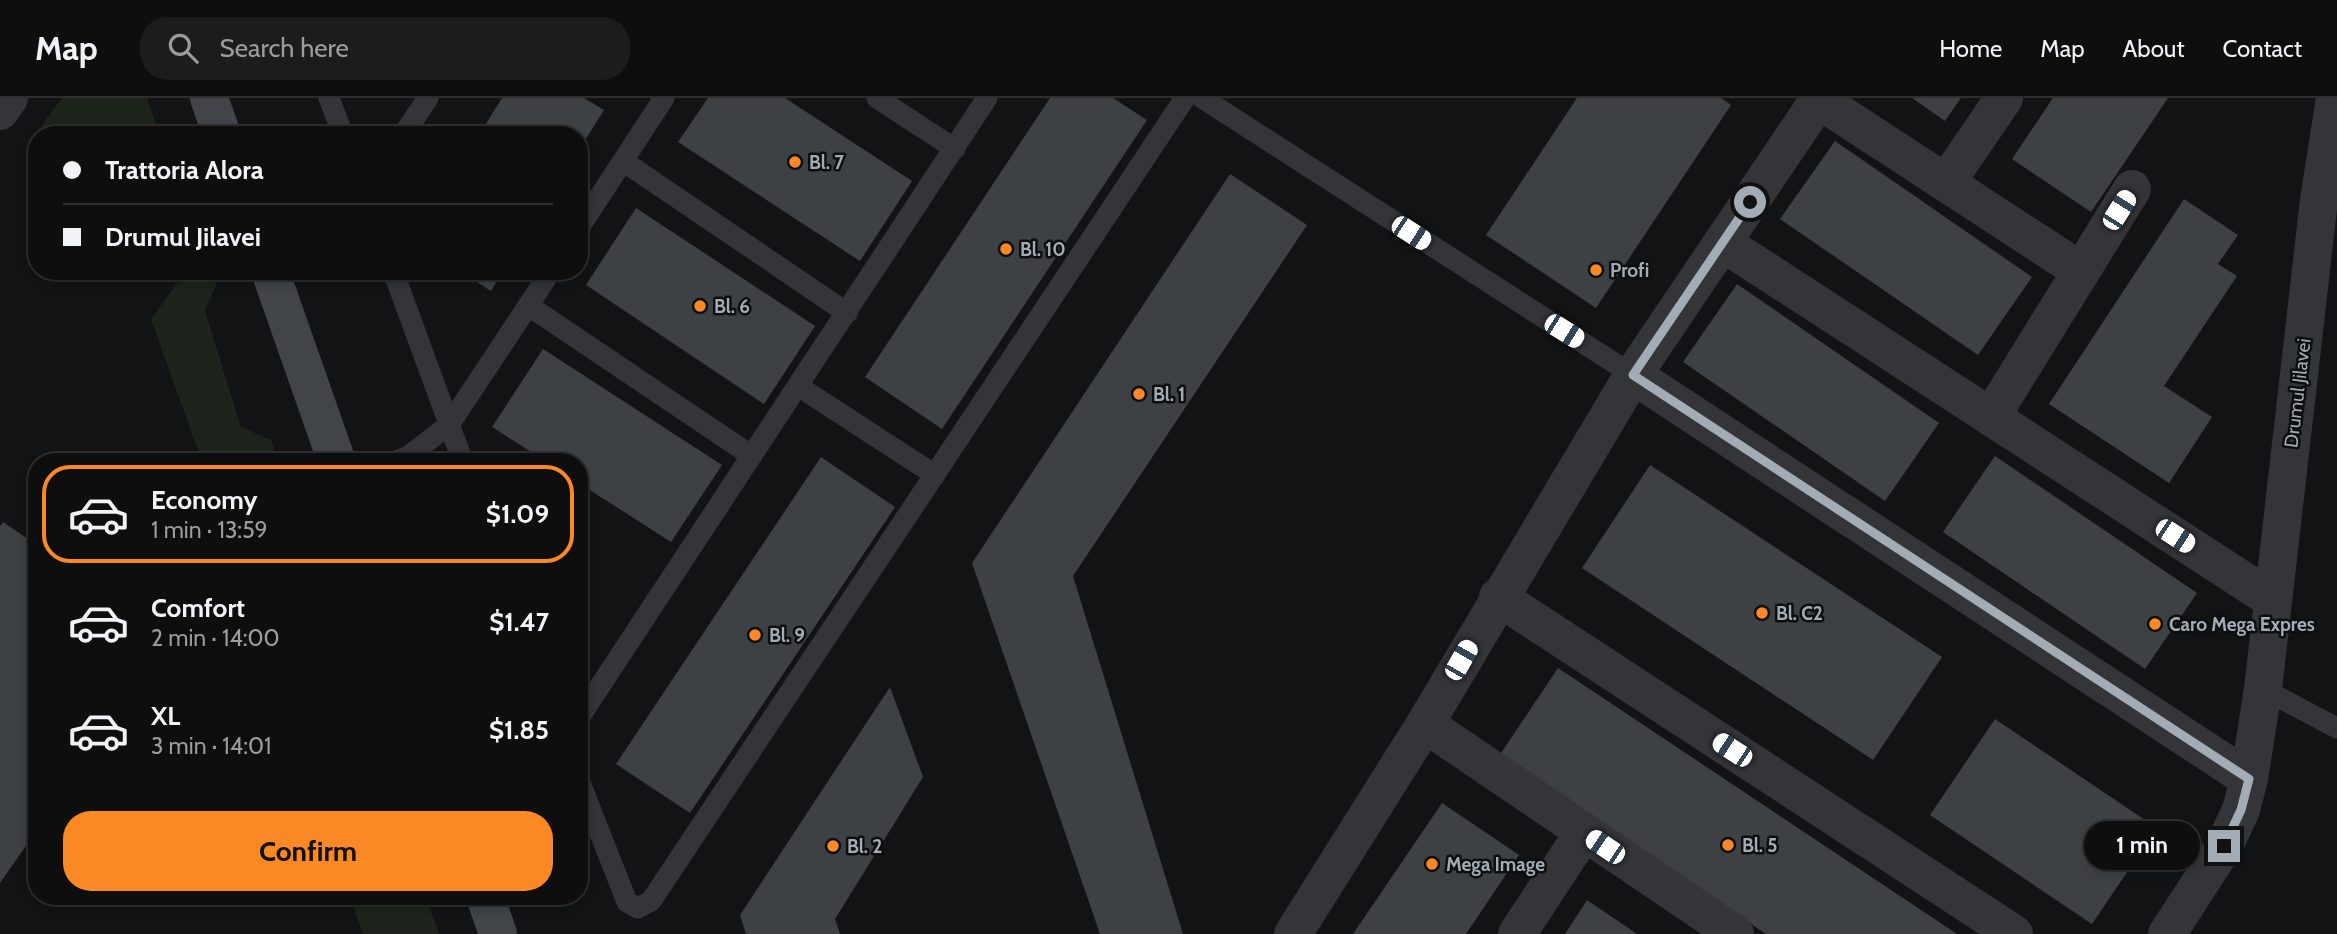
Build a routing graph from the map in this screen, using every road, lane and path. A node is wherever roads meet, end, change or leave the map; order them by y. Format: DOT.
graph roads {
  1 [pos="9,98"];
  2 [pos="209,98"];
  3 [pos="329,98"];
  4 [pos="428,98"];
  5 [pos="664,98"];
  6 [pos="877,98"];
  7 [pos="987,98"];
  8 [pos="1185,98"];
  9 [pos="1202,98"];
  10 [pos="2004,98"];
  11 [pos="1819,99"];
  12 [pos="2331,100"];
  13 [pos="0,111"];
  14 [pos="219,126"];
  15 [pos="340,126"];
  16 [pos="409,126"];
  17 [pos="955,149"];
  18 [pos="623,161"];
  19 [pos="1946,183"];
  20 [pos="2132,189"];
  21 [pos="2328,205"];
  22 [pos="588,214"];
  23 [pos="1723,243"];
  24 [pos="2081,271"];
  25 [pos="273,280"];
  26 [pos="396,280"];
  27 [pos="545,280"];
  28 [pos="528,306"];
  29 [pos="847,313"];
  30 [pos="1633,375"];
  31 [pos="798,386"];
  32 [pos="1991,417"];
  33 [pos="449,425"];
  34 [pos="334,453"];
  35 [pos="412,453"];
  36 [pos="460,453"];
  37 [pos="752,456"];
  38 [pos="935,475"];
  39 [pos="1498,597"];
  40 [pos="2273,600"];
  41 [pos="2263,690"];
  42 [pos="588,704"];
  43 [pos="1424,724"];
  44 [pos="2337,728"];
  45 [pos="2249,779"];
  46 [pos="588,803"];
  47 [pos="1584,832"];
  48 [pos="488,905"];
  49 [pos="498,934"];
  50 [pos="1293,934"];
  51 [pos="1517,934"];
  52 [pos="1735,934"];
  53 [pos="2014,934"];
  54 [pos="2167,934"];
  1 -- 13 [label="street"];
  2 -- 14 [label="main road"];
  3 -- 15 [label="lane"];
  4 -- 16 [label="lane"];
  5 -- 18 [label="lane"];
  6 -- 17 [label="lane"];
  7 -- 17 [label="lane"];
  8 -- 38 [label="lane"];
  9 -- 30 [label="lane"];
  10 -- 19 [label="street"];
  11 -- 19 [label="street"];
  11 -- 23 [label="street"];
  12 -- 21 [label="street, Drumul Jilavei"];
  17 -- 29 [label="lane"];
  18 -- 22 [label="lane"];
  18 -- 29 [label="lane"];
  19 -- 24 [label="street"];
  20 -- 24 [label="street"];
  21 -- 40 [label="street, Drumul Jilavei"];
  23 -- 30 [label="street"];
  23 -- 32 [label="street"];
  24 -- 32 [label="street"];
  25 -- 34 [label="main road"];
  26 -- 33 [label="lane"];
  27 -- 28 [label="lane"];
  28 -- 33 [label="lane"];
  28 -- 37 [label="lane"];
  29 -- 31 [label="lane"];
  30 -- 39 [label="street"];
  30 -- 45 [label="street"];
  31 -- 37 [label="lane"];
  31 -- 38 [label="lane"];
  32 -- 40 [label="street"];
  33 -- 35 [label="lane"];
  33 -- 36 [label="lane"];
  37 -- 42 [label="lane"];
  38 -- 46 [label="lane"];
  39 -- 43 [label="street"];
  39 -- 53 [label="street"];
  40 -- 41 [label="street, Drumul Jilavei"];
  41 -- 44 [label="lane"];
  41 -- 45 [label="street, Drumul Jilavei"];
  43 -- 47 [label="street"];
  43 -- 50 [label="street"];
  45 -- 54 [label="street, Drumul Jilavei"];
  47 -- 51 [label="street"];
  47 -- 52 [label="street"];
  48 -- 49 [label="main road"];
}
